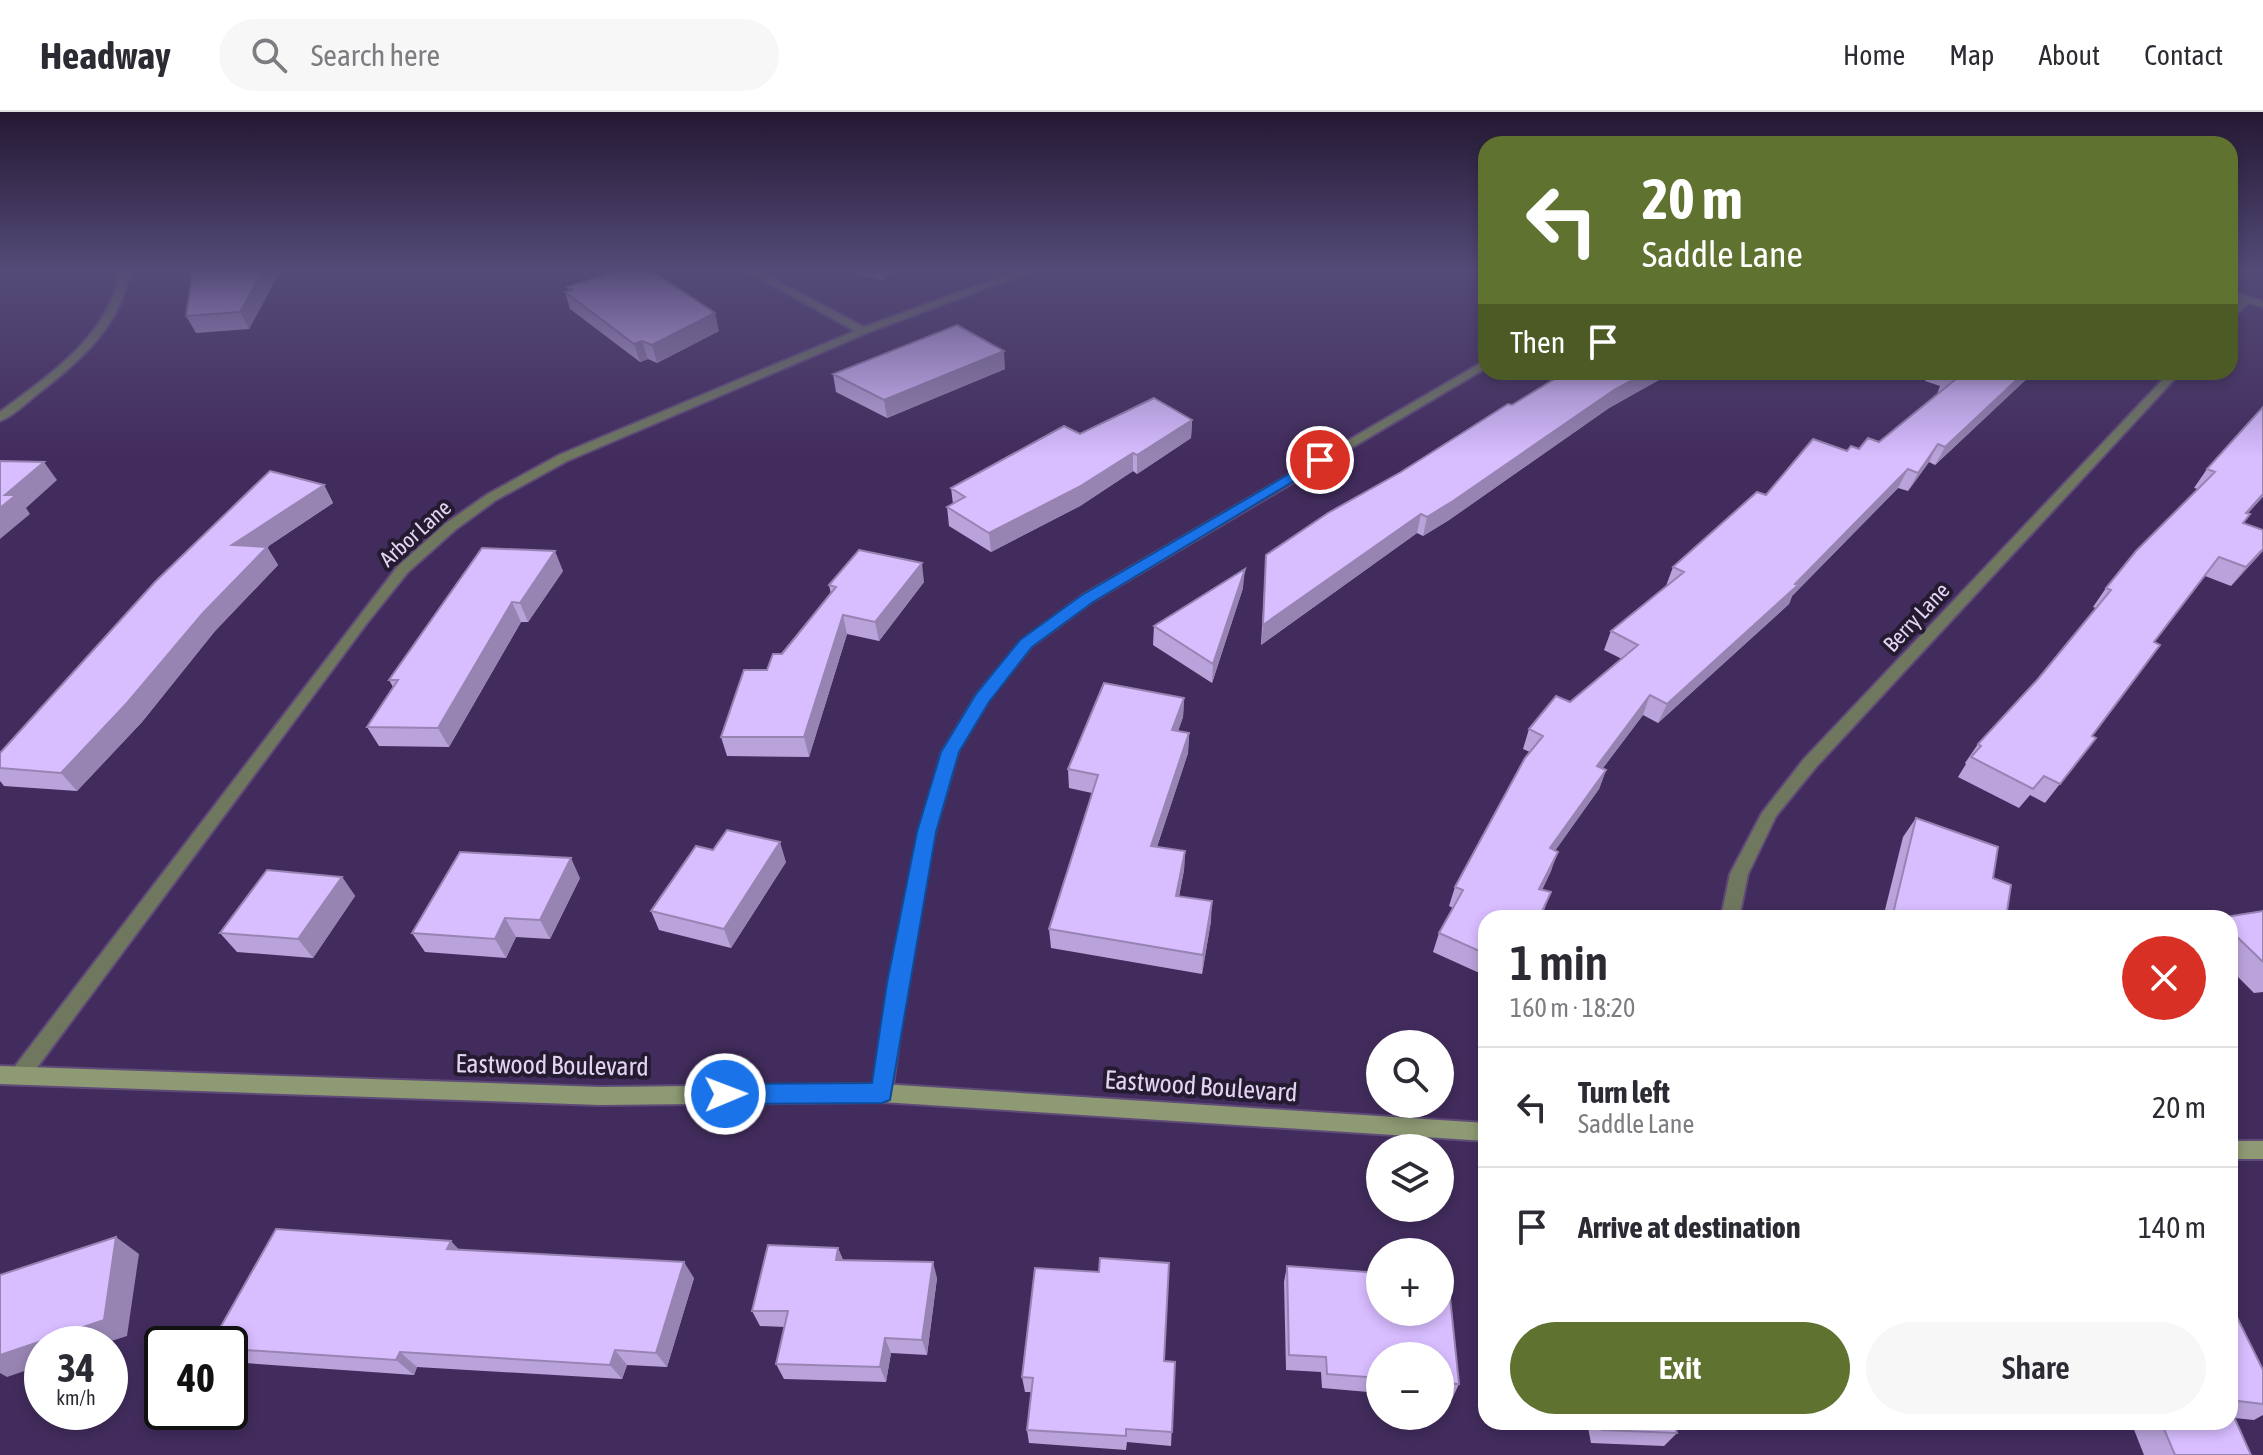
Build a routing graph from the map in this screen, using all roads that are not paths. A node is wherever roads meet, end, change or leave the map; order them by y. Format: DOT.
graph roads {
  1 [pos="97,332"];
  2 [pos="861,332"];
  3 [pos="1478,368"];
  4 [pos="2169,380"];
  5 [pos="0,418"];
  6 [pos="1732,910"];
  7 [pos="10,1075"];
  8 [pos="882,1093"];
  9 [pos="1478,1131"];
  10 [pos="2238,1150"];
  11 [pos="2263,1150"];
  1 -- 5 [label="street"];
  2 -- 7 [label="street, Arbor Lane"];
  3 -- 8 [label="street"];
  4 -- 6 [label="street, Berry Lane"];
  7 -- 8 [label="street, Eastwood Boulevard"];
  8 -- 9 [label="street, Eastwood Boulevard"];
  10 -- 11 [label="street"];
}
